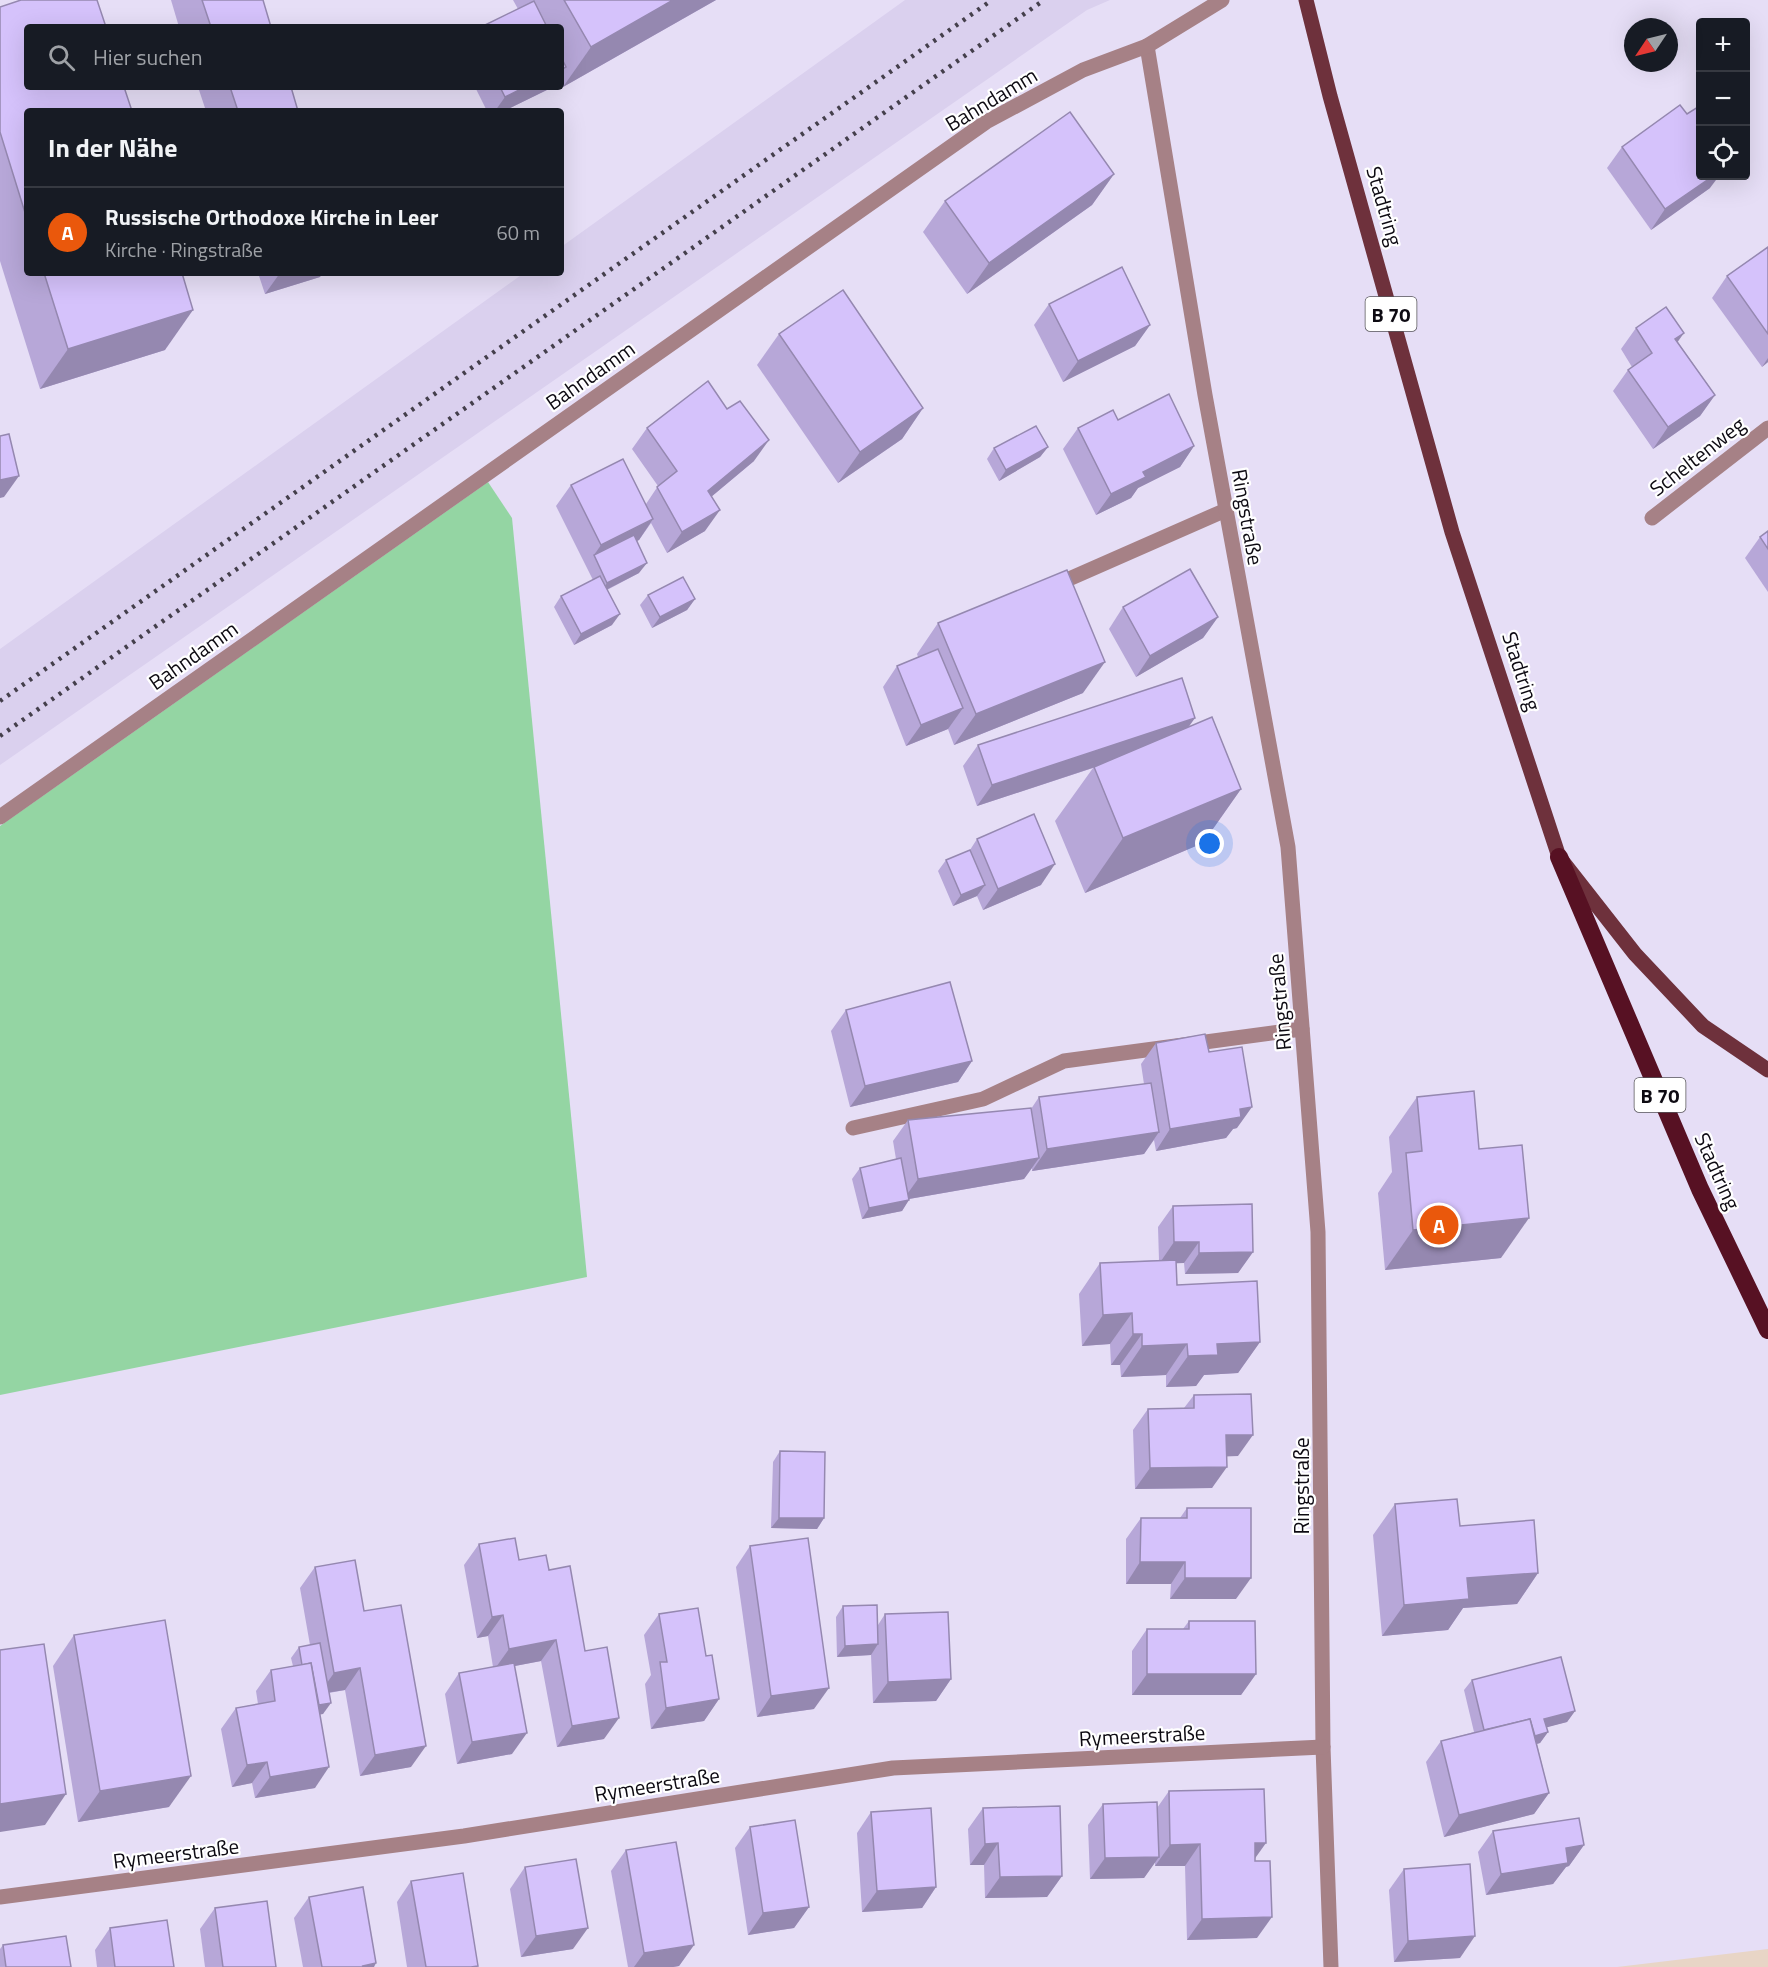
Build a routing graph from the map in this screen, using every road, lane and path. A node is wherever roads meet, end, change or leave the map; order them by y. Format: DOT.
graph roads {
  1 [pos="1222,0"];
  2 [pos="1306,0"];
  3 [pos="1147,46"];
  4 [pos="1768,429"];
  5 [pos="1226,510"];
  6 [pos="1652,518"];
  7 [pos="1040,591"];
  8 [pos="0,817"];
  9 [pos="1559,857"];
  10 [pos="1302,1029"];
  11 [pos="1768,1070"];
  12 [pos="852,1128"];
  13 [pos="1768,1330"];
  14 [pos="1323,1747"];
  15 [pos="0,1897"];
  16 [pos="1331,1967"];
  1 -- 3 [label="street, Bahndamm"];
  2 -- 9 [label="main road, Stadtring / B 70"];
  3 -- 5 [label="street, Ringstraße"];
  3 -- 8 [label="street, Bahndamm"];
  4 -- 6 [label="street, Scheltenweg"];
  5 -- 7 [label="street"];
  5 -- 10 [label="street, Ringstraße"];
  9 -- 11 [label="main road, B 70"];
  9 -- 13 [label="highway, Stadtring / B 70"];
  10 -- 12 [label="street"];
  10 -- 14 [label="street, Ringstraße"];
  14 -- 15 [label="street, Rymeerstraße"];
  14 -- 16 [label="street, Ringstraße"];
}
